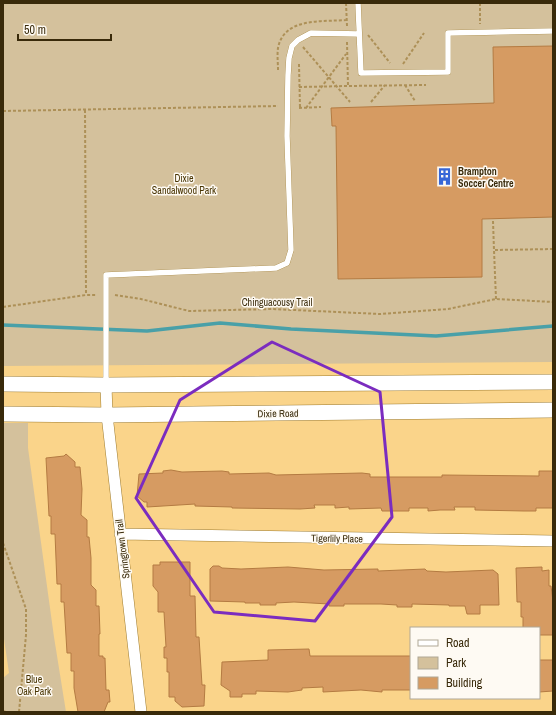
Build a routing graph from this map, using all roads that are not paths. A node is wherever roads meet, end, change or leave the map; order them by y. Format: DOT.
graph roads {
  1 [pos="358,3"];
  2 [pos="553,31"];
  3 [pos="359,34"];
  4 [pos="553,382"];
  5 [pos="3,384"];
  6 [pos="106,386"];
  7 [pos="553,410"];
  8 [pos="3,414"];
  9 [pos="107,416"];
  10 [pos="120,534"];
  11 [pos="553,541"];
  12 [pos="141,712"];
  1 -- 3 [label="lane"];
  2 -- 3 [label="lane"];
  3 -- 6 [label="lane"];
  4 -- 6 [label="main road"];
  5 -- 6 [label="main road"];
  6 -- 9 [label="street, Springtown Trail"];
  7 -- 9 [label="main road, Dixie Road"];
  8 -- 9 [label="main road, Dixie Road"];
  9 -- 10 [label="street, Springtown Trail"];
  10 -- 11 [label="street, Tigerlily Place"];
  10 -- 12 [label="street, Springtown Trail"];
}
